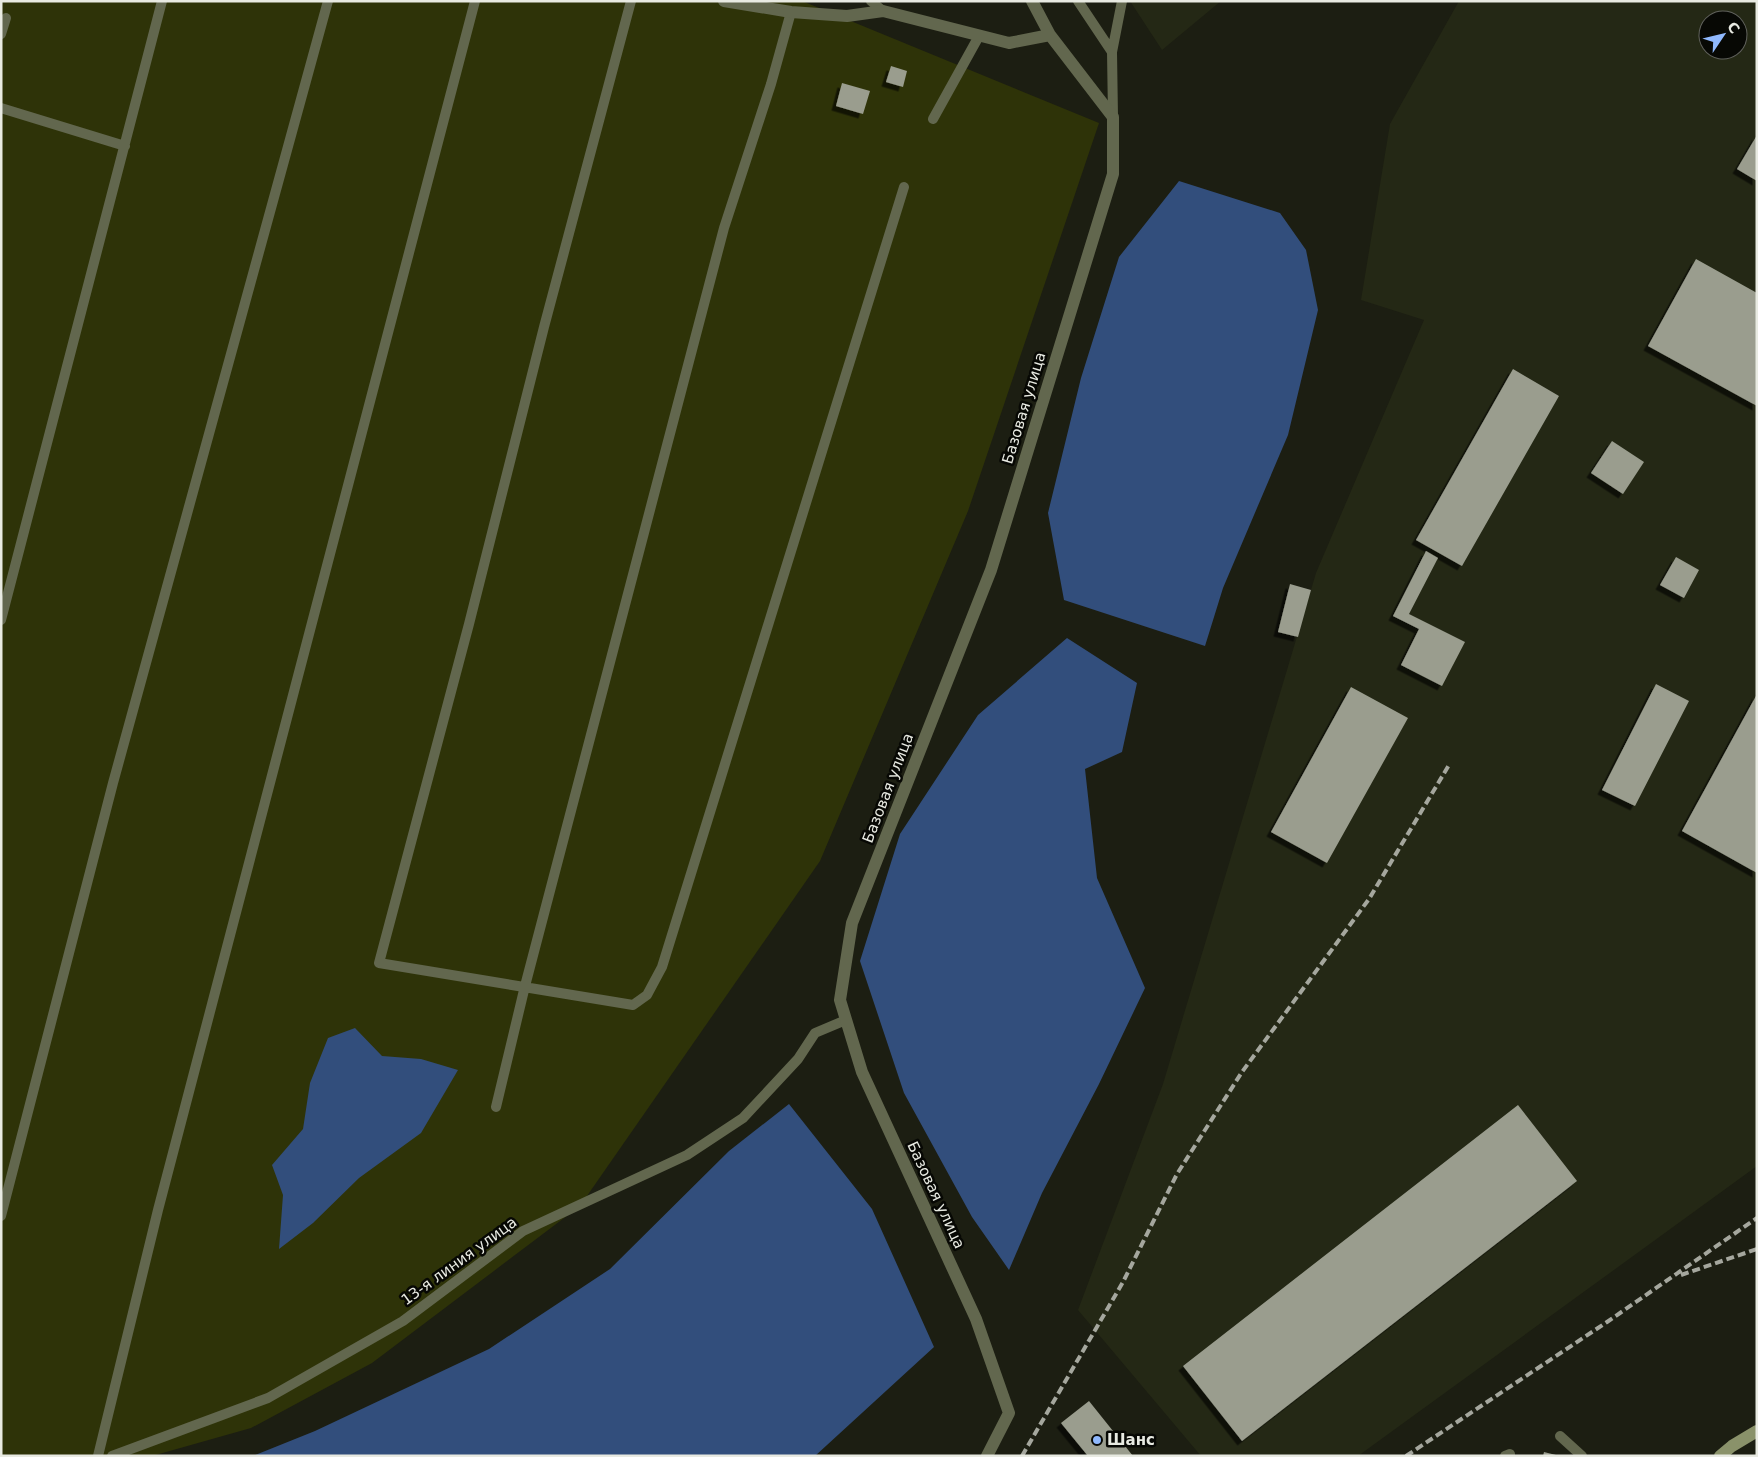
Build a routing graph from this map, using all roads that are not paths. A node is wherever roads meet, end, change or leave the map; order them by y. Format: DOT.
graph roads {
  1 [pos="162,1"];
  2 [pos="328,1"];
  3 [pos="475,1"];
  4 [pos="631,1"];
  5 [pos="724,1"];
  6 [pos="872,1"];
  7 [pos="1032,1"];
  8 [pos="1078,1"];
  9 [pos="1122,1"];
  10 [pos="884,11"];
  11 [pos="791,12"];
  12 [pos="6,18"];
  13 [pos="1,34"];
  14 [pos="1050,35"];
  15 [pos="979,36"];
  16 [pos="1112,52"];
  17 [pos="1,108"];
  18 [pos="1113,117"];
  19 [pos="933,119"];
  20 [pos="125,146"];
  21 [pos="904,187"];
  22 [pos="1,620"];
  23 [pos="525,986"];
  24 [pos="846,1020"];
  25 [pos="496,1107"];
  26 [pos="1,1216"];
  27 [pos="1757,1431"];
  28 [pos="1560,1436"];
  29 [pos="98,1456"];
  30 [pos="112,1456"];
  31 [pos="987,1456"];
  32 [pos="1582,1456"];
  33 [pos="1720,1456"];
  1 -- 20 [label="lane"];
  2 -- 26 [label="lane"];
  3 -- 29 [label="lane"];
  4 -- 23 [label="lane"];
  5 -- 11 [label="street"];
  6 -- 10 [label="lane"];
  7 -- 14 [label="street"];
  8 -- 16 [label="lane"];
  9 -- 16 [label="lane"];
  10 -- 11 [label="street"];
  10 -- 15 [label="street"];
  11 -- 23 [label="lane"];
  12 -- 13 [label="lane"];
  14 -- 15 [label="street"];
  14 -- 18 [label="street"];
  15 -- 19 [label="lane"];
  16 -- 18 [label="lane"];
  17 -- 20 [label="lane"];
  18 -- 24 [label="street, Базовая улица"];
  20 -- 22 [label="lane"];
  21 -- 23 [label="lane"];
  23 -- 25 [label="lane"];
  24 -- 30 [label="lane, 13-я линия улица"];
  24 -- 31 [label="street, Базовая улица"];
  27 -- 33 [label="street"];
  28 -- 32 [label="lane"];
}
